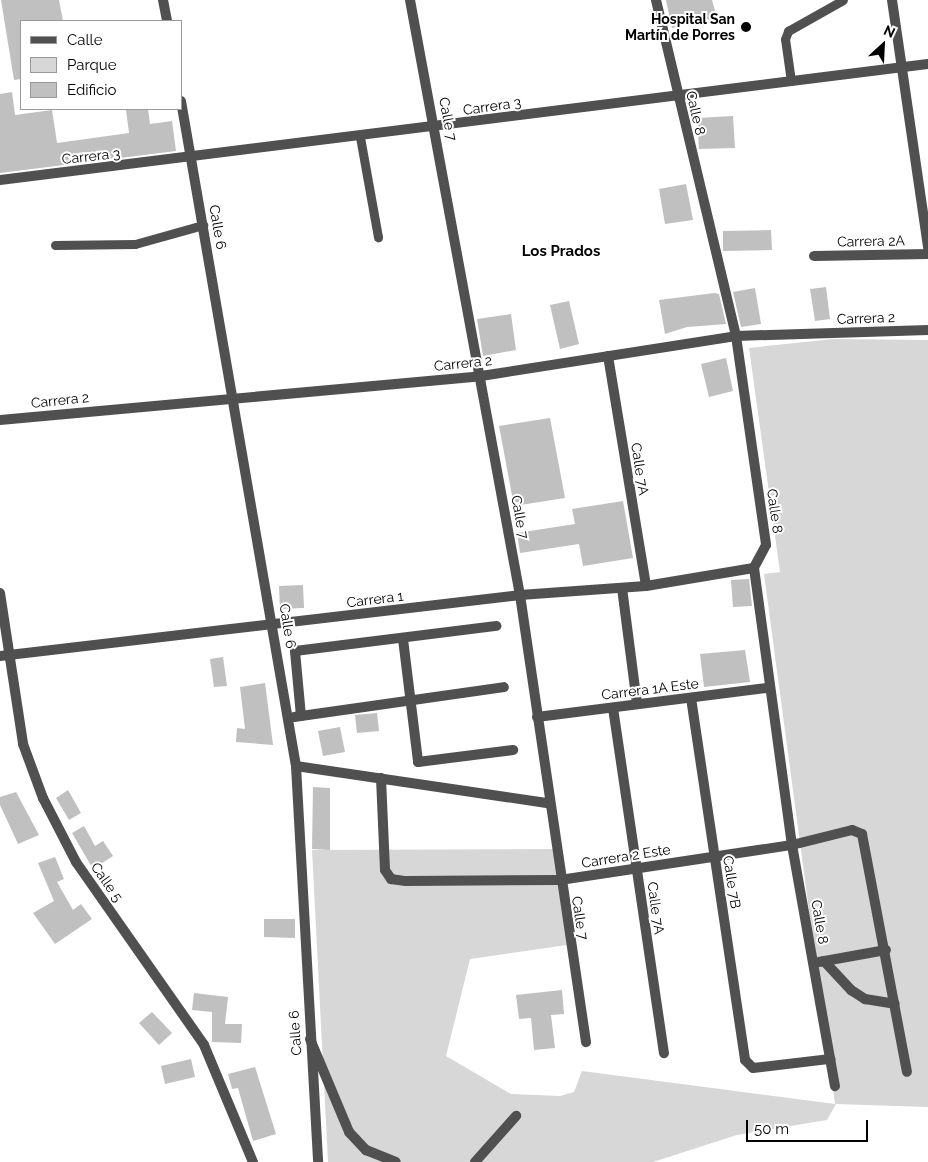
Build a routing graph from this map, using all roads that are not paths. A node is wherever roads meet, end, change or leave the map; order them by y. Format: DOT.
graph roads {
  1 [pos="163,0"];
  2 [pos="410,0"];
  3 [pos="656,0"];
  4 [pos="843,0"];
  5 [pos="892,0"];
  6 [pos="167,20"];
  7 [pos="928,64"];
  8 [pos="904,68"];
  9 [pos="791,81"];
  10 [pos="677,93"];
  11 [pos="182,106"];
  12 [pos="436,128"];
  13 [pos="360,137"];
  14 [pos="192,159"];
  15 [pos="0,180"];
  16 [pos="203,225"];
  17 [pos="378,237"];
  18 [pos="55,245"];
  19 [pos="928,248"];
  20 [pos="928,254"];
  21 [pos="814,256"];
  22 [pos="928,330"];
  23 [pos="736,336"];
  24 [pos="608,356"];
  25 [pos="481,376"];
  26 [pos="234,396"];
  27 [pos="0,420"];
  28 [pos="754,568"];
  29 [pos="646,586"];
  30 [pos="622,588"];
  31 [pos="0,593"];
  32 [pos="520,595"];
  33 [pos="275,625"];
  34 [pos="496,626"];
  35 [pos="402,639"];
  36 [pos="4,656"];
  37 [pos="504,687"];
  38 [pos="768,688"];
  39 [pos="691,698"];
  40 [pos="409,701"];
  41 [pos="637,704"];
  42 [pos="613,708"];
  43 [pos="301,716"];
  44 [pos="537,717"];
  45 [pos="288,718"];
  46 [pos="513,750"];
  47 [pos="296,766"];
  48 [pos="381,778"];
  49 [pos="548,803"];
  50 [pos="792,844"];
  51 [pos="714,856"];
  52 [pos="636,868"];
  53 [pos="560,880"];
  54 [pos="886,950"];
  55 [pos="824,962"];
  56 [pos="813,964"];
  57 [pos="895,1004"];
  58 [pos="308,1036"];
  59 [pos="586,1042"];
  60 [pos="664,1053"];
  61 [pos="830,1059"];
  62 [pos="907,1072"];
  63 [pos="835,1086"];
  64 [pos="516,1116"];
  65 [pos="253,1162"];
  66 [pos="318,1162"];
  67 [pos="396,1162"];
  68 [pos="475,1162"];
  1 -- 6 [label="street"];
  2 -- 12 [label="street, Calle 7"];
  3 -- 10 [label="street, Calle 8"];
  4 -- 9 [label="lane"];
  5 -- 8 [label="street"];
  7 -- 8 [label="street, Carrera 3"];
  8 -- 9 [label="street, Carrera 3"];
  8 -- 19 [label="street"];
  9 -- 10 [label="street, Carrera 3"];
  10 -- 12 [label="street, Carrera 3"];
  10 -- 23 [label="street, Calle 8"];
  11 -- 14 [label="street, Calle 6"];
  12 -- 13 [label="street, Carrera 3"];
  12 -- 25 [label="street, Calle 7"];
  13 -- 14 [label="street, Carrera 3"];
  13 -- 17 [label="lane"];
  14 -- 15 [label="street, Carrera 3"];
  14 -- 16 [label="street, Calle 6"];
  16 -- 18 [label="lane"];
  16 -- 26 [label="street, Calle 6"];
  20 -- 21 [label="street, Carrera 2A"];
  22 -- 23 [label="street, Carrera 2"];
  23 -- 24 [label="street, Carrera 2"];
  23 -- 28 [label="street, Calle 8"];
  24 -- 25 [label="street, Carrera 2"];
  24 -- 29 [label="street, Calle 7A"];
  25 -- 26 [label="street, Carrera 2"];
  25 -- 32 [label="street, Calle 7"];
  26 -- 27 [label="street, Carrera 2"];
  26 -- 33 [label="street, Calle 6"];
  28 -- 29 [label="street, Carrera 1"];
  28 -- 38 [label="street, Calle 8"];
  29 -- 30 [label="street, Carrera 1"];
  30 -- 32 [label="street, Carrera 1"];
  30 -- 41 [label="street"];
  31 -- 36 [label="street, Calle 5"];
  32 -- 33 [label="street, Carrera 1"];
  32 -- 44 [label="street, Calle 7"];
  33 -- 36 [label="street, Carrera 1"];
  33 -- 45 [label="street, Calle 6"];
  34 -- 35 [label="street"];
  35 -- 40 [label="street"];
  35 -- 43 [label="street"];
  36 -- 65 [label="street, Calle 5"];
  37 -- 40 [label="street"];
  38 -- 39 [label="street, Carrera 1A Este"];
  38 -- 50 [label="street, Calle 8"];
  39 -- 41 [label="street, Carrera 1A Este"];
  39 -- 51 [label="street, Calle 7B"];
  40 -- 43 [label="street"];
  40 -- 46 [label="street"];
  41 -- 42 [label="street, Carrera 1A Este"];
  42 -- 44 [label="street, Carrera 1A Este"];
  42 -- 52 [label="street, Calle 7A"];
  43 -- 45 [label="street"];
  44 -- 49 [label="street, Calle 7"];
  45 -- 47 [label="street, Calle 6"];
  47 -- 48 [label="street"];
  47 -- 58 [label="street, Calle 6"];
  48 -- 49 [label="street"];
  48 -- 53 [label="street, Carrera 2 Este"];
  49 -- 53 [label="street, Calle 7"];
  50 -- 51 [label="street, Carrera 2 Este"];
  50 -- 54 [label="street, Carrera 2 Este"];
  50 -- 56 [label="street, Calle 8"];
  51 -- 52 [label="street, Carrera 2 Este"];
  51 -- 61 [label="street, Calle 7B"];
  52 -- 53 [label="street, Carrera 2 Este"];
  52 -- 60 [label="street, Calle 7A"];
  53 -- 59 [label="street, Calle 7"];
  54 -- 55 [label="street"];
  54 -- 57 [label="street"];
  55 -- 56 [label="street"];
  55 -- 57 [label="street"];
  56 -- 61 [label="street, Calle 8"];
  57 -- 62 [label="street"];
  58 -- 66 [label="street, Calle 6"];
  58 -- 67 [label="street"];
  61 -- 63 [label="street, Calle 8"];
  64 -- 68 [label="street"];
}
